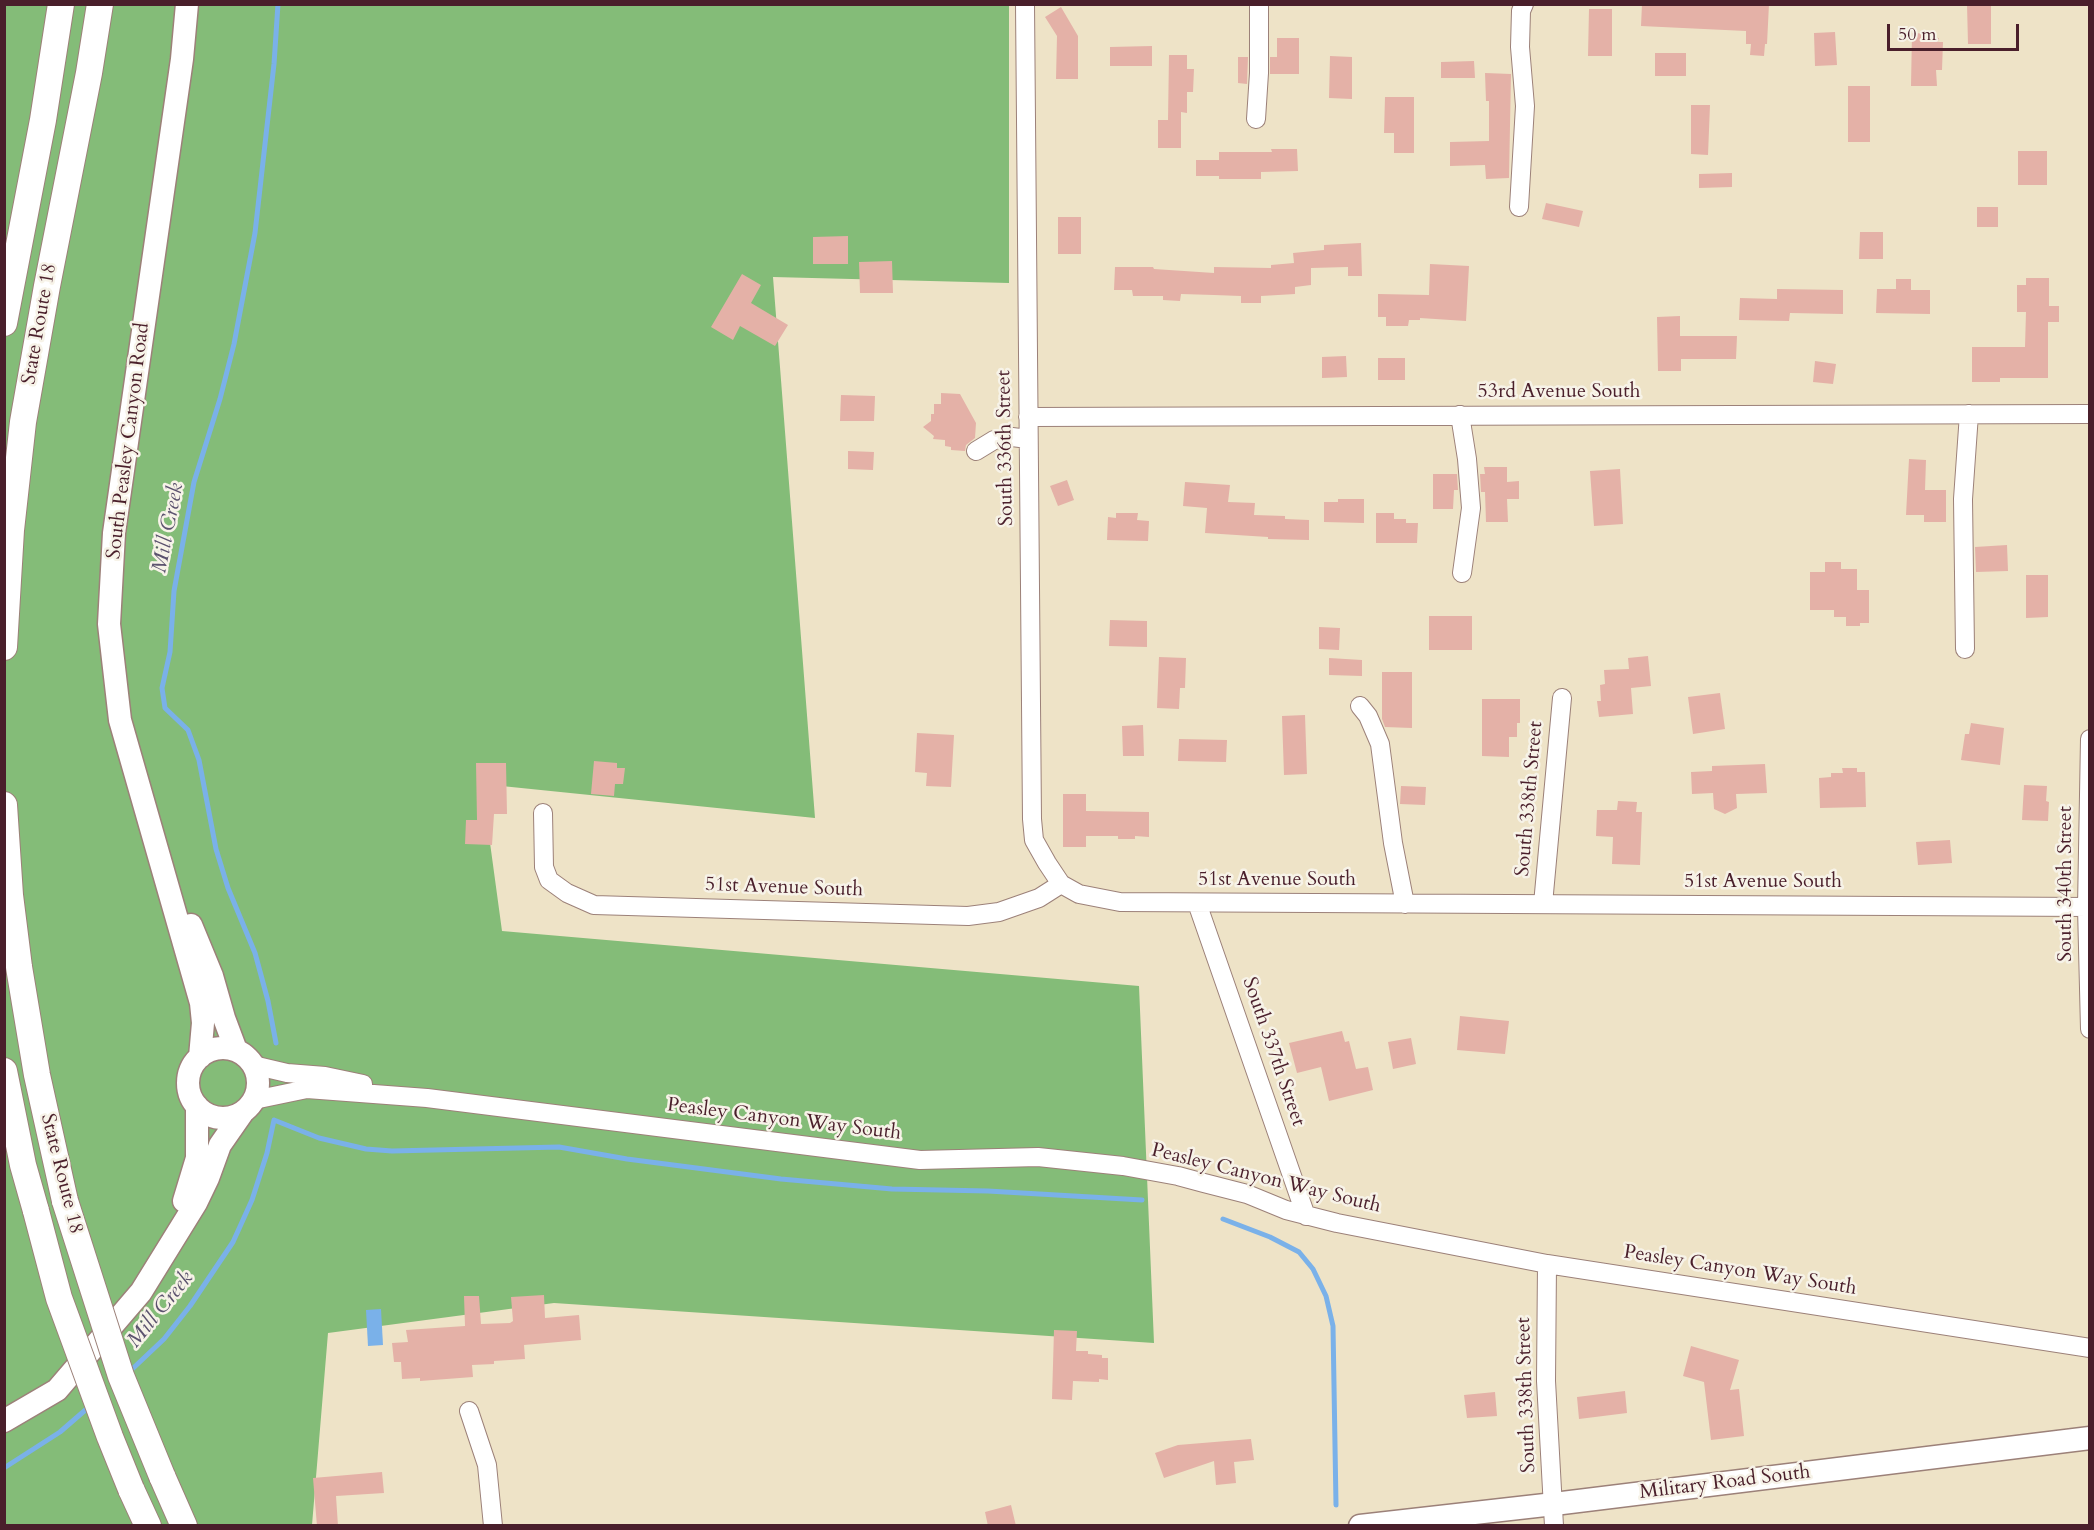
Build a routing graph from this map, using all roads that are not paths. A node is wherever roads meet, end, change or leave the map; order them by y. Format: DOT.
graph roads {
  1 [pos="61,4"];
  2 [pos="100,4"];
  3 [pos="187,4"];
  4 [pos="1025,4"];
  5 [pos="1259,4"];
  6 [pos="1524,4"];
  7 [pos="1256,119"];
  8 [pos="1520,207"];
  9 [pos="4,323"];
  10 [pos="1969,414"];
  11 [pos="2090,414"];
  12 [pos="1460,415"];
  13 [pos="1028,417"];
  14 [pos="1028,439"];
  15 [pos="976,451"];
  16 [pos="1462,573"];
  17 [pos="4,647"];
  18 [pos="1965,649"];
  19 [pos="1562,698"];
  20 [pos="1360,706"];
  21 [pos="2090,739"];
  22 [pos="4,805"];
  23 [pos="543,813"];
  24 [pos="164,873"];
  25 [pos="1061,884"];
  26 [pos="1197,903"];
  27 [pos="1405,903"];
  28 [pos="1543,904"];
  29 [pos="2088,907"];
  30 [pos="2090,1029"];
  31 [pos="236,1050"];
  32 [pos="200,1057"];
  33 [pos="254,1065"];
  34 [pos="4,1071"];
  35 [pos="427,1098"];
  36 [pos="197,1106"];
  37 [pos="248,1106"];
  38 [pos="1306,1216"];
  39 [pos="1547,1264"];
  40 [pos="141,1292"];
  41 [pos="2090,1348"];
  42 [pos="470,1411"];
  43 [pos="4,1421"];
  44 [pos="2090,1438"];
  45 [pos="1554,1515"];
  46 [pos="148,1526"];
  47 [pos="184,1526"];
  48 [pos="493,1526"];
  49 [pos="1360,1526"];
  1 -- 9 [label="highway, State Route 18"];
  2 -- 17 [label="highway, State Route 18"];
  3 -- 24 [label="main road, South Peasley Canyon Road"];
  4 -- 13 [label="street, South 336th Street"];
  5 -- 7 [label="street"];
  6 -- 8 [label="street"];
  10 -- 11 [label="street, 53rd Avenue South"];
  10 -- 12 [label="street, 53rd Avenue South"];
  10 -- 18 [label="street"];
  12 -- 13 [label="street, 53rd Avenue South"];
  12 -- 16 [label="street"];
  13 -- 14 [label="street, South 336th Street"];
  14 -- 15 [label="street"];
  14 -- 25 [label="street, South 336th Street"];
  19 -- 28 [label="street, South 338th Street"];
  20 -- 27 [label="street"];
  21 -- 29 [label="street, South 340th Street"];
  22 -- 47 [label="highway, State Route 18, bridge"];
  23 -- 25 [label="street, 51st Avenue South"];
  24 -- 31 [label="main road, South Peasley Canyon Road"];
  24 -- 32 [label="main road, South Peasley Canyon Road"];
  25 -- 26 [label="street, 51st Avenue South"];
  26 -- 27 [label="street, 51st Avenue South"];
  26 -- 38 [label="street, South 337th Street"];
  27 -- 28 [label="street, 51st Avenue South"];
  28 -- 29 [label="street, 51st Avenue South"];
  29 -- 30 [label="street, South 340th Street"];
  31 -- 32 [label="main road"];
  31 -- 33 [label="main road"];
  32 -- 36 [label="main road"];
  33 -- 35 [label="street, Peasley Canyon Way South"];
  33 -- 37 [label="main road"];
  34 -- 46 [label="highway, State Route 18, bridge"];
  35 -- 37 [label="street, Peasley Canyon Way South"];
  35 -- 38 [label="street, Peasley Canyon Way South"];
  36 -- 37 [label="main road"];
  36 -- 40 [label="main road"];
  37 -- 40 [label="main road"];
  38 -- 39 [label="street, Peasley Canyon Way South"];
  39 -- 41 [label="street, Peasley Canyon Way South"];
  39 -- 45 [label="street, South 338th Street"];
  40 -- 43 [label="main road"];
  42 -- 48 [label="street"];
  44 -- 45 [label="main road, Military Road South"];
  45 -- 49 [label="main road, Military Road South"];
}
